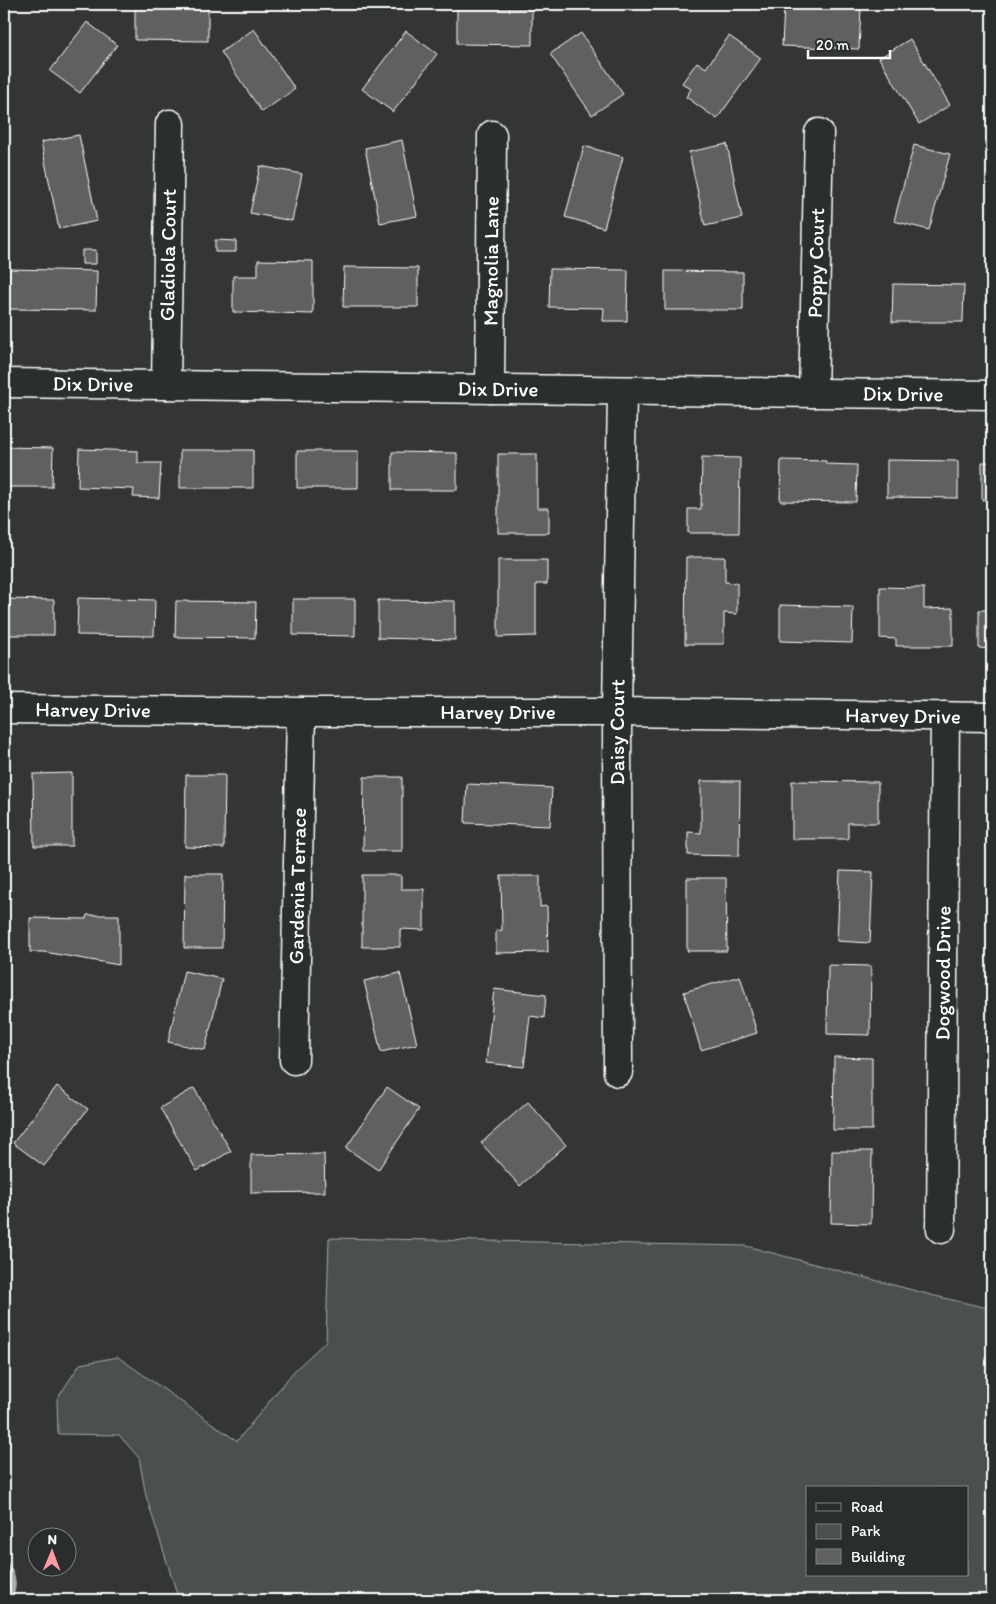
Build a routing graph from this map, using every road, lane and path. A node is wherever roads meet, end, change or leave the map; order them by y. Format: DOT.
graph roads {
  1 [pos="170,124"];
  2 [pos="819,133"];
  3 [pos="492,135"];
  4 [pos="4,383"];
  5 [pos="166,385"];
  6 [pos="490,389"];
  7 [pos="622,390"];
  8 [pos="813,392"];
  9 [pos="992,395"];
  10 [pos="4,709"];
  11 [pos="301,712"];
  12 [pos="617,712"];
  13 [pos="945,716"];
  14 [pos="992,717"];
  15 [pos="294,1060"];
  16 [pos="618,1072"];
  17 [pos="941,1229"];
  1 -- 5 [label="street, Gladiola Court"];
  2 -- 8 [label="street, Poppy Court"];
  3 -- 6 [label="street, Magnolia Lane"];
  4 -- 5 [label="street, Dix Drive"];
  5 -- 6 [label="street, Dix Drive"];
  6 -- 7 [label="street, Dix Drive"];
  7 -- 8 [label="street, Dix Drive"];
  7 -- 12 [label="street, Daisy Court"];
  8 -- 9 [label="street, Dix Drive"];
  10 -- 11 [label="street, Harvey Drive"];
  11 -- 12 [label="street, Harvey Drive"];
  11 -- 15 [label="street, Gardenia Terrace"];
  12 -- 13 [label="street, Harvey Drive"];
  12 -- 16 [label="street, Daisy Court"];
  13 -- 14 [label="street, Harvey Drive"];
  13 -- 17 [label="street, Dogwood Drive"];
}
